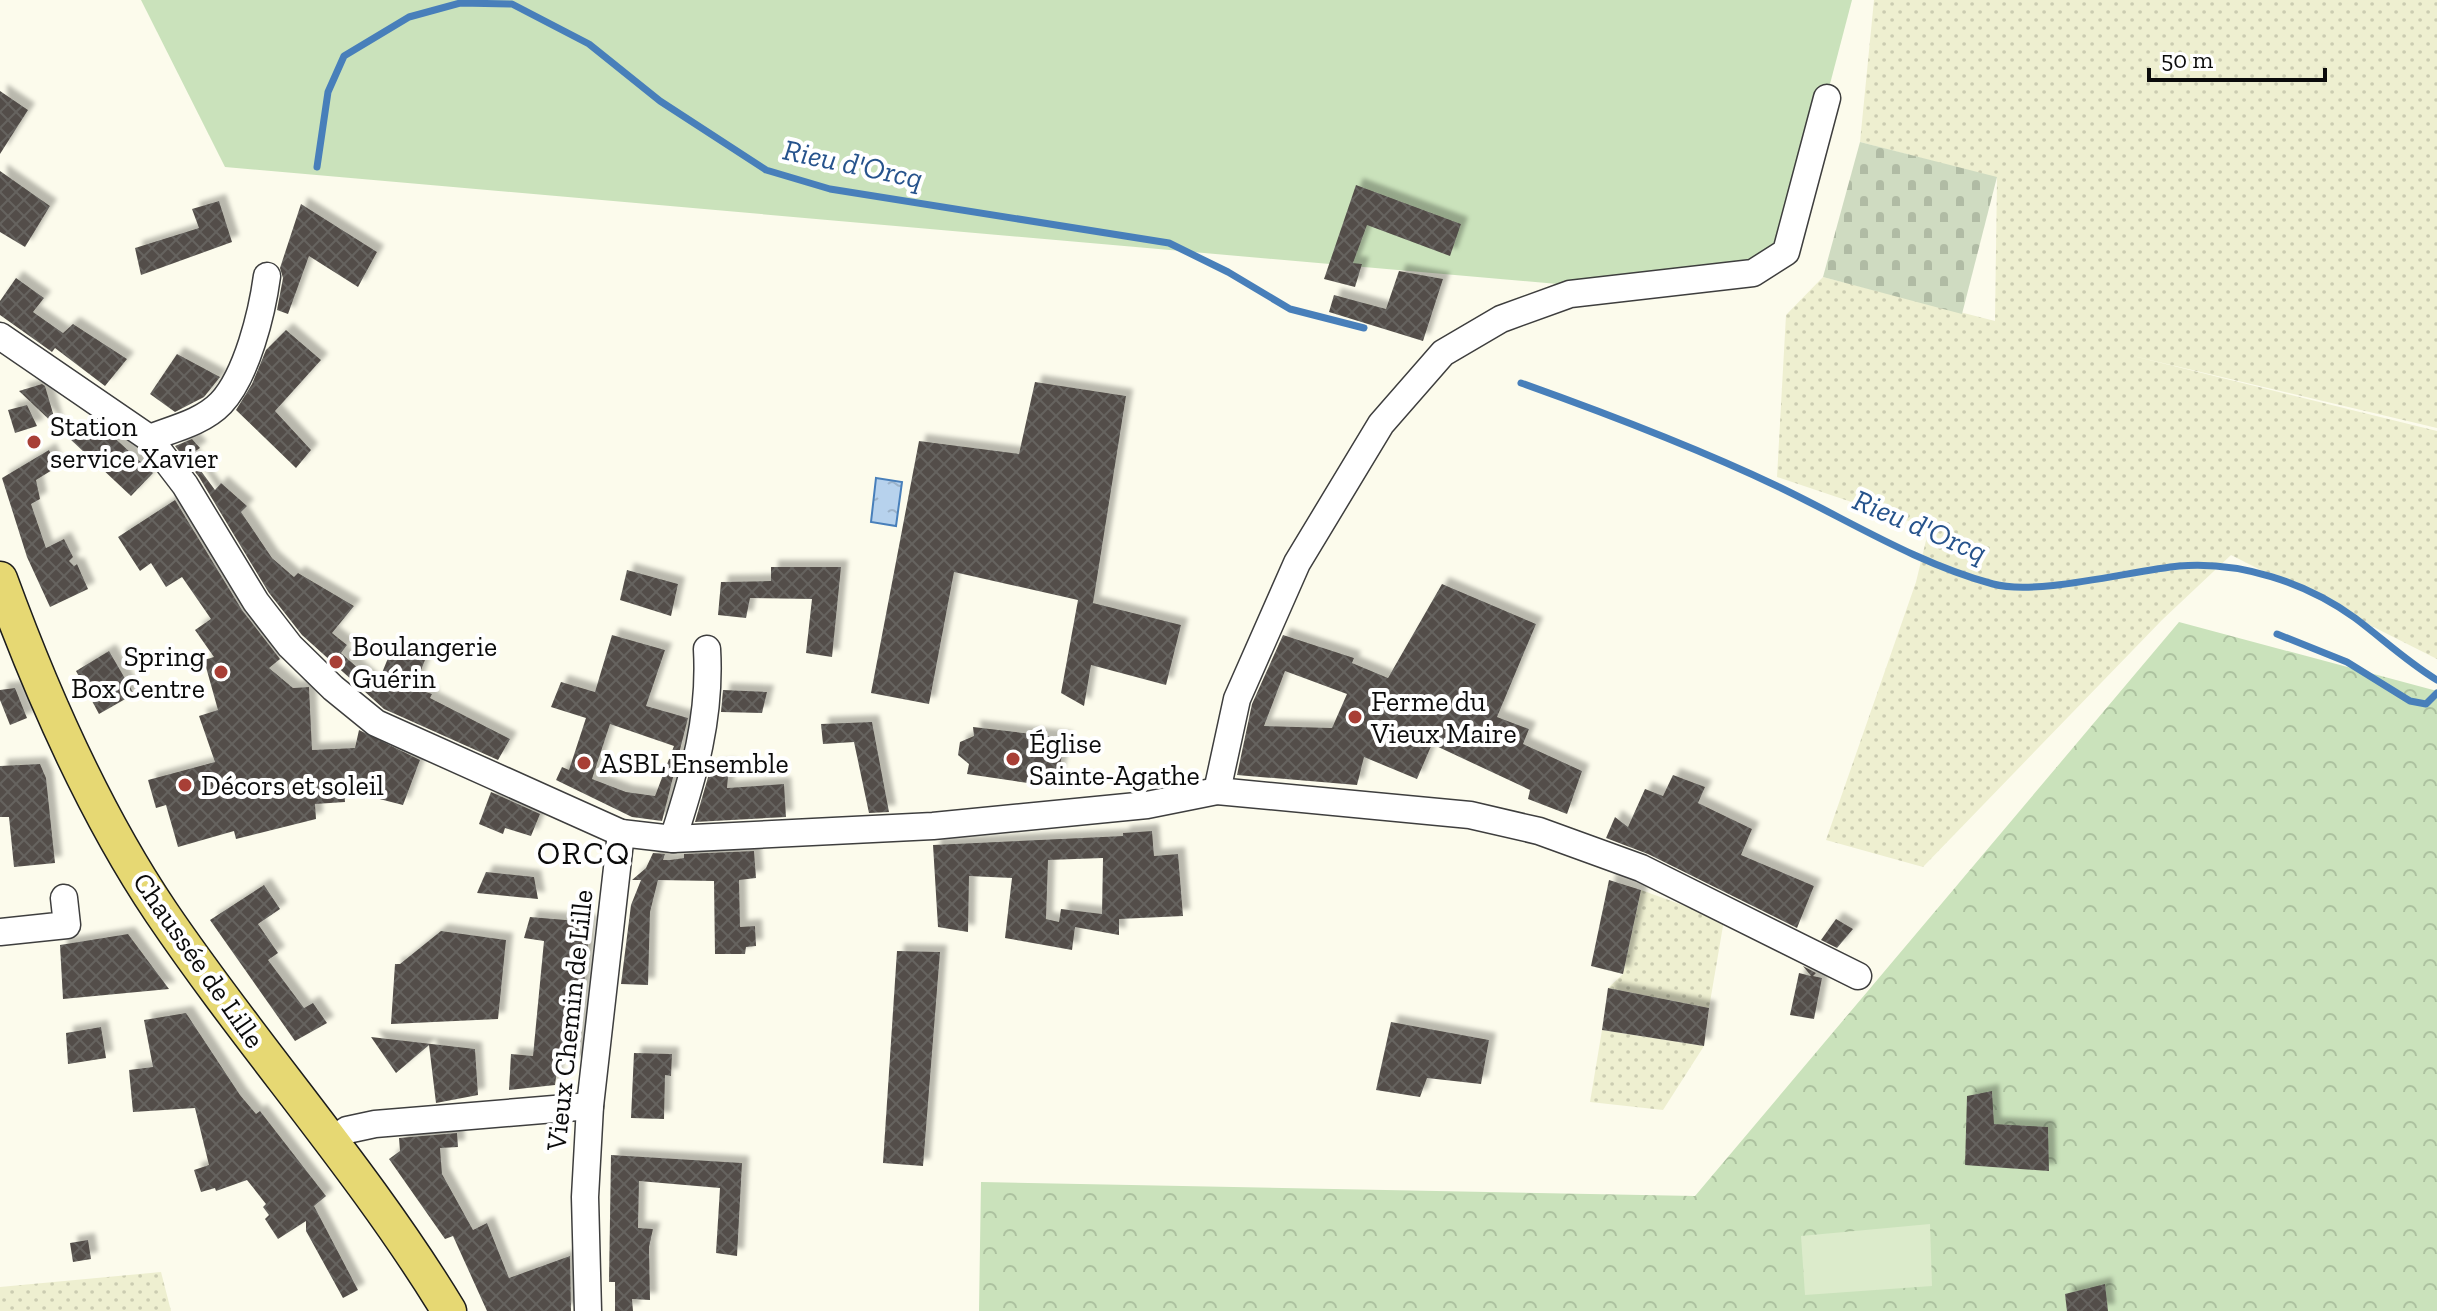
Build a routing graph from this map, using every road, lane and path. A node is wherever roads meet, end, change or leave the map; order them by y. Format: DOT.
graph roads {
  1 [pos="1827,98"];
  2 [pos="267,276"];
  3 [pos="0,336"];
  4 [pos="149,438"];
  5 [pos="0,579"];
  6 [pos="707,649"];
  7 [pos="1217,791"];
  8 [pos="621,833"];
  9 [pos="673,839"];
  10 [pos="64,898"];
  11 [pos="0,932"];
  12 [pos="1858,976"];
  13 [pos="590,1106"];
  14 [pos="331,1141"];
  15 [pos="449,1311"];
  16 [pos="588,1311"];
  1 -- 7 [label="street"];
  2 -- 4 [label="street"];
  3 -- 4 [label="street"];
  4 -- 8 [label="street"];
  5 -- 14 [label="main road, Chaussée de Lille"];
  6 -- 9 [label="street"];
  7 -- 9 [label="street"];
  7 -- 12 [label="street"];
  8 -- 9 [label="street"];
  8 -- 13 [label="street, Vieux Chemin de Lille"];
  10 -- 11 [label="street"];
  13 -- 14 [label="street, Vieux Chemin de Lille"];
  13 -- 16 [label="street, Vieux Chemin de Lille"];
  14 -- 15 [label="main road, Chaussée de Lille"];
}
